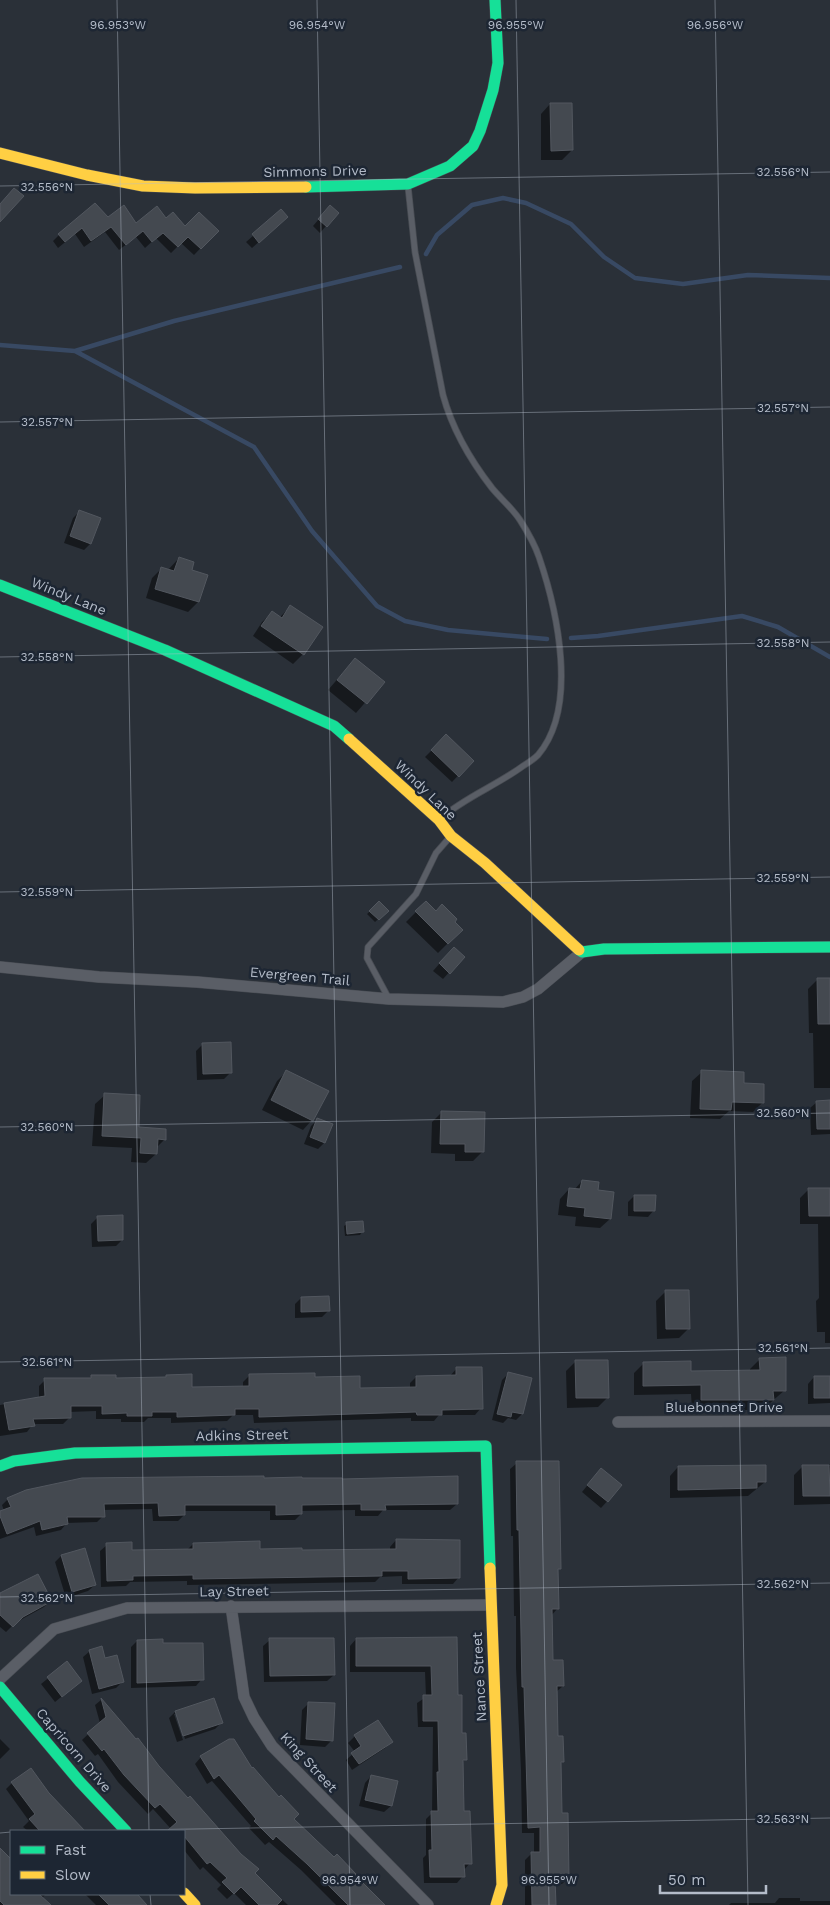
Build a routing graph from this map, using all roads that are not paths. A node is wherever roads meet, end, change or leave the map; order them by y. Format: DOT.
graph roads {
  1 [pos="495,0"];
  2 [pos="0,153"];
  3 [pos="408,184"];
  4 [pos="0,585"];
  5 [pos="439,820"];
  6 [pos="451,836"];
  7 [pos="830,948"];
  8 [pos="582,952"];
  9 [pos="0,967"];
  10 [pos="388,999"];
  11 [pos="830,1421"];
  12 [pos="618,1422"];
  13 [pos="486,1446"];
  14 [pos="0,1466"];
  15 [pos="490,1605"];
  16 [pos="231,1606"];
  17 [pos="0,1679"];
  18 [pos="0,1687"];
  19 [pos="125,1830"];
  20 [pos="185,1894"];
  21 [pos="194,1905"];
  22 [pos="428,1905"];
  23 [pos="496,1905"];
  1 -- 3 [label="street, Simmons Drive"];
  2 -- 3 [label="street, Simmons Drive"];
  3 -- 5 [label="lane"];
  4 -- 5 [label="street, Windy Lane"];
  5 -- 6 [label="street, Windy Lane"];
  6 -- 8 [label="street, Windy Lane"];
  6 -- 10 [label="lane"];
  7 -- 8 [label="street"];
  8 -- 10 [label="street, Evergreen Trail"];
  9 -- 10 [label="street, Evergreen Trail"];
  11 -- 12 [label="street, Bluebonnet Drive"];
  13 -- 14 [label="street, Adkins Street"];
  13 -- 15 [label="street, Nance Street"];
  15 -- 16 [label="street, Lay Street"];
  15 -- 23 [label="street, Nance Street"];
  16 -- 17 [label="street, Lay Street"];
  16 -- 22 [label="street, King Street"];
  18 -- 19 [label="street, Capricorn Drive"];
  20 -- 21 [label="street"];
}
